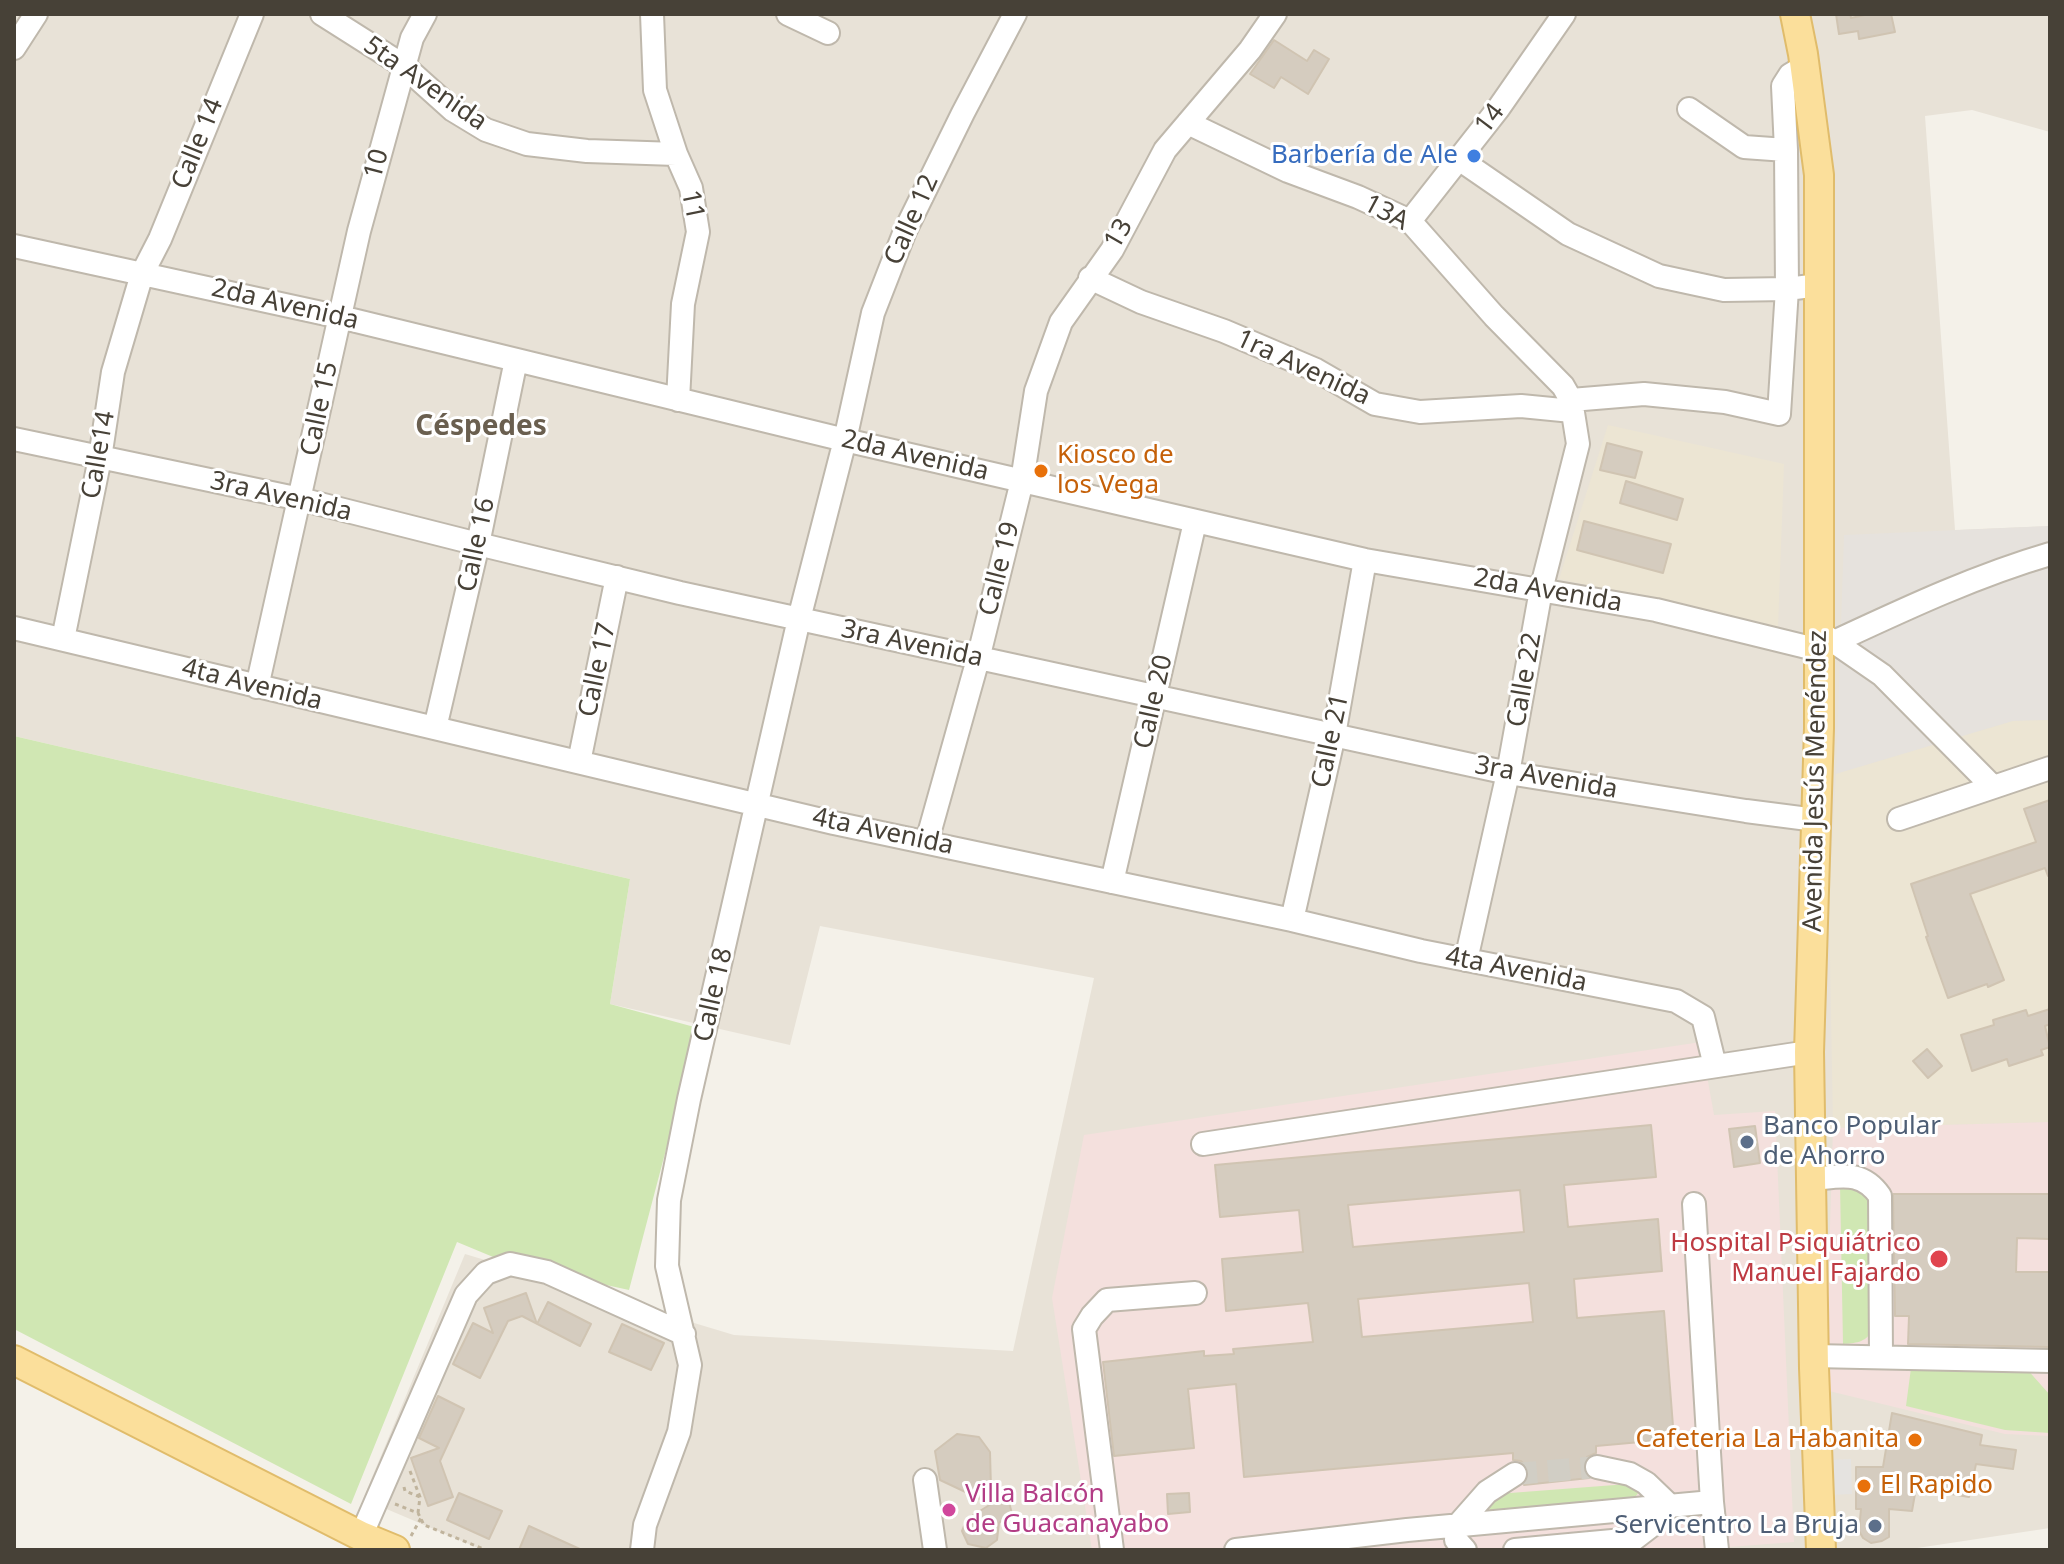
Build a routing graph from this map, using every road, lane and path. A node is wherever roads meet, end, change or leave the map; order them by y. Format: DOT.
graph roads {
  1 [pos="36,14"];
  2 [pos="252,14"];
  3 [pos="322,14"];
  4 [pos="425,14"];
  5 [pos="652,14"];
  6 [pos="788,14"];
  7 [pos="1015,14"];
  8 [pos="1275,14"];
  9 [pos="1795,14"];
  10 [pos="1562,15"];
  11 [pos="828,33"];
  12 [pos="14,48"];
  13 [pos="404,66"];
  14 [pos="1805,66"];
  15 [pos="1689,109"];
  16 [pos="1188,123"];
  17 [pos="1786,150"];
  18 [pos="676,154"];
  19 [pos="1459,159"];
  20 [pos="1410,221"];
  21 [pos="14,246"];
  22 [pos="142,274"];
  23 [pos="1090,278"];
  24 [pos="1819,285"];
  25 [pos="1787,289"];
  26 [pos="340,317"];
  27 [pos="516,360"];
  28 [pos="678,400"];
  29 [pos="1572,405"];
  30 [pos="14,439"];
  31 [pos="845,440"];
  32 [pos="100,458"];
  33 [pos="1022,481"];
  34 [pos="300,499"];
  35 [pos="1195,522"];
  36 [pos="478,544"];
  37 [pos="2050,554"];
  38 [pos="1365,560"];
  39 [pos="617,577"];
  40 [pos="1541,590"];
  41 [pos="799,619"];
  42 [pos="14,628"];
  43 [pos="63,639"];
  44 [pos="1824,642"];
  45 [pos="978,659"];
  46 [pos="257,687"];
  47 [pos="1155,697"];
  48 [pos="435,728"];
  49 [pos="1334,735"];
  50 [pos="579,762"];
  51 [pos="2050,768"];
  52 [pos="1508,773"];
  53 [pos="1993,787"];
  54 [pos="758,805"];
  55 [pos="1899,819"];
  56 [pos="1816,820"];
  57 [pos="927,841"];
  58 [pos="1112,882"];
  59 [pos="1292,920"];
  60 [pos="1466,960"];
  61 [pos="1809,1052"];
  62 [pos="1715,1066"];
  63 [pos="1203,1144"];
  64 [pos="1811,1179"];
  65 [pos="1694,1204"];
  66 [pos="1195,1293"];
  67 [pos="684,1334"];
  68 [pos="1814,1356"];
  69 [pos="1881,1357"];
  70 [pos="14,1360"];
  71 [pos="2050,1361"];
  72 [pos="1597,1467"];
  73 [pos="1515,1474"];
  74 [pos="925,1480"];
  75 [pos="420,1497"];
  76 [pos="384,1500"];
  77 [pos="1712,1502"];
  78 [pos="1670,1506"];
  79 [pos="418,1513"];
  80 [pos="1457,1526"];
  81 [pos="361,1536"];
  82 [pos="395,1550"];
  83 [pos="486,1550"];
  84 [pos="642,1550"];
  85 [pos="935,1550"];
  86 [pos="1112,1550"];
  87 [pos="1236,1550"];
  88 [pos="1465,1550"];
  89 [pos="1515,1550"];
  90 [pos="1717,1550"];
  91 [pos="1821,1550"];
  1 -- 12 [label="street"];
  2 -- 22 [label="street, Calle 14"];
  3 -- 13 [label="street, 5ta Avenida"];
  4 -- 13 [label="street, 10"];
  5 -- 18 [label="street, 11"];
  6 -- 11 [label="street"];
  7 -- 31 [label="street, Calle 12"];
  8 -- 16 [label="street, 13"];
  9 -- 14 [label="main road, Avenida Jesús Menéndez"];
  10 -- 19 [label="street, 14"];
  13 -- 18 [label="street, 5ta Avenida"];
  13 -- 26 [label="street, 10"];
  14 -- 17 [label="street"];
  14 -- 24 [label="main road, Avenida Jesús Menéndez"];
  15 -- 17 [label="street"];
  16 -- 20 [label="street, 13A"];
  16 -- 23 [label="street, 13"];
  17 -- 25 [label="street"];
  18 -- 28 [label="street, 11"];
  19 -- 20 [label="street, 14"];
  19 -- 25 [label="street"];
  20 -- 29 [label="street, 13A"];
  21 -- 22 [label="street, 2da Avenida"];
  22 -- 26 [label="street, 2da Avenida"];
  22 -- 32 [label="street, Calle14"];
  23 -- 29 [label="street, 1ra Avenida"];
  23 -- 33 [label="street, 13"];
  24 -- 25 [label="street"];
  24 -- 44 [label="main road, Avenida Jesús Menéndez"];
  25 -- 29 [label="street, 1ra Avenida"];
  26 -- 27 [label="street, 2da Avenida"];
  26 -- 34 [label="street, Calle 15"];
  27 -- 28 [label="street, 2da Avenida"];
  27 -- 36 [label="street, Calle 16"];
  28 -- 31 [label="street, 2da Avenida"];
  29 -- 40 [label="street, Calle 22"];
  30 -- 32 [label="street, 3ra Avenida"];
  31 -- 33 [label="street, 2da Avenida"];
  31 -- 41 [label="street, Calle 18"];
  32 -- 34 [label="street, 3ra Avenida"];
  32 -- 43 [label="street, Calle14"];
  33 -- 35 [label="street, 2da Avenida"];
  33 -- 45 [label="street, Calle 19"];
  34 -- 36 [label="street, 3ra Avenida"];
  34 -- 46 [label="street, Calle 15"];
  35 -- 38 [label="street, 2da Avenida"];
  35 -- 47 [label="street, Calle 20"];
  36 -- 39 [label="street, 3ra Avenida"];
  36 -- 48 [label="street, Calle 16"];
  37 -- 44 [label="street"];
  38 -- 40 [label="street, 2da Avenida"];
  38 -- 49 [label="street, Calle 21"];
  39 -- 41 [label="street, 3ra Avenida"];
  39 -- 50 [label="street, Calle 17"];
  40 -- 44 [label="street, 2da Avenida"];
  40 -- 52 [label="street, Calle 22"];
  41 -- 45 [label="street, 3ra Avenida"];
  41 -- 54 [label="street, Calle 18"];
  42 -- 43 [label="street, 4ta Avenida"];
  43 -- 46 [label="street, 4ta Avenida"];
  44 -- 53 [label="street"];
  44 -- 56 [label="main road, Avenida Jesús Menéndez"];
  45 -- 47 [label="street, 3ra Avenida"];
  45 -- 57 [label="street, Calle 19"];
  46 -- 48 [label="street, 4ta Avenida"];
  47 -- 49 [label="street, 3ra Avenida"];
  47 -- 58 [label="street, Calle 20"];
  48 -- 50 [label="street, 4ta Avenida"];
  49 -- 52 [label="street, 3ra Avenida"];
  49 -- 59 [label="street, Calle 21"];
  50 -- 54 [label="street, 4ta Avenida"];
  51 -- 53 [label="street"];
  52 -- 56 [label="street, 3ra Avenida"];
  52 -- 60 [label="street, Calle 22"];
  53 -- 55 [label="street"];
  54 -- 57 [label="street, 4ta Avenida"];
  54 -- 67 [label="street, Calle 18"];
  56 -- 61 [label="main road, Avenida Jesús Menéndez"];
  57 -- 58 [label="street, 4ta Avenida"];
  58 -- 59 [label="street, 4ta Avenida"];
  59 -- 60 [label="street, 4ta Avenida"];
  60 -- 62 [label="street, 4ta Avenida"];
  61 -- 62 [label="street"];
  61 -- 64 [label="main road, Avenida Jesús Menéndez"];
  62 -- 63 [label="street"];
  64 -- 68 [label="main road, Avenida Jesús Menéndez"];
  64 -- 69 [label="street"];
  65 -- 77 [label="street"];
  66 -- 86 [label="street"];
  67 -- 81 [label="street"];
  67 -- 84 [label="street, Calle 18"];
  68 -- 69 [label="street"];
  68 -- 91 [label="main road, Avenida Jesús Menéndez"];
  69 -- 71 [label="street"];
  70 -- 81 [label="main road"];
  72 -- 78 [label="street"];
  73 -- 80 [label="street"];
  74 -- 85 [label="street"];
  75 -- 75 [label="path"];
  75 -- 79 [label="path"];
  76 -- 79 [label="path"];
  77 -- 78 [label="street"];
  77 -- 90 [label="street"];
  78 -- 80 [label="street"];
  78 -- 89 [label="street"];
  79 -- 83 [label="path"];
  80 -- 87 [label="street"];
  80 -- 88 [label="street"];
  81 -- 82 [label="main road"];
}
